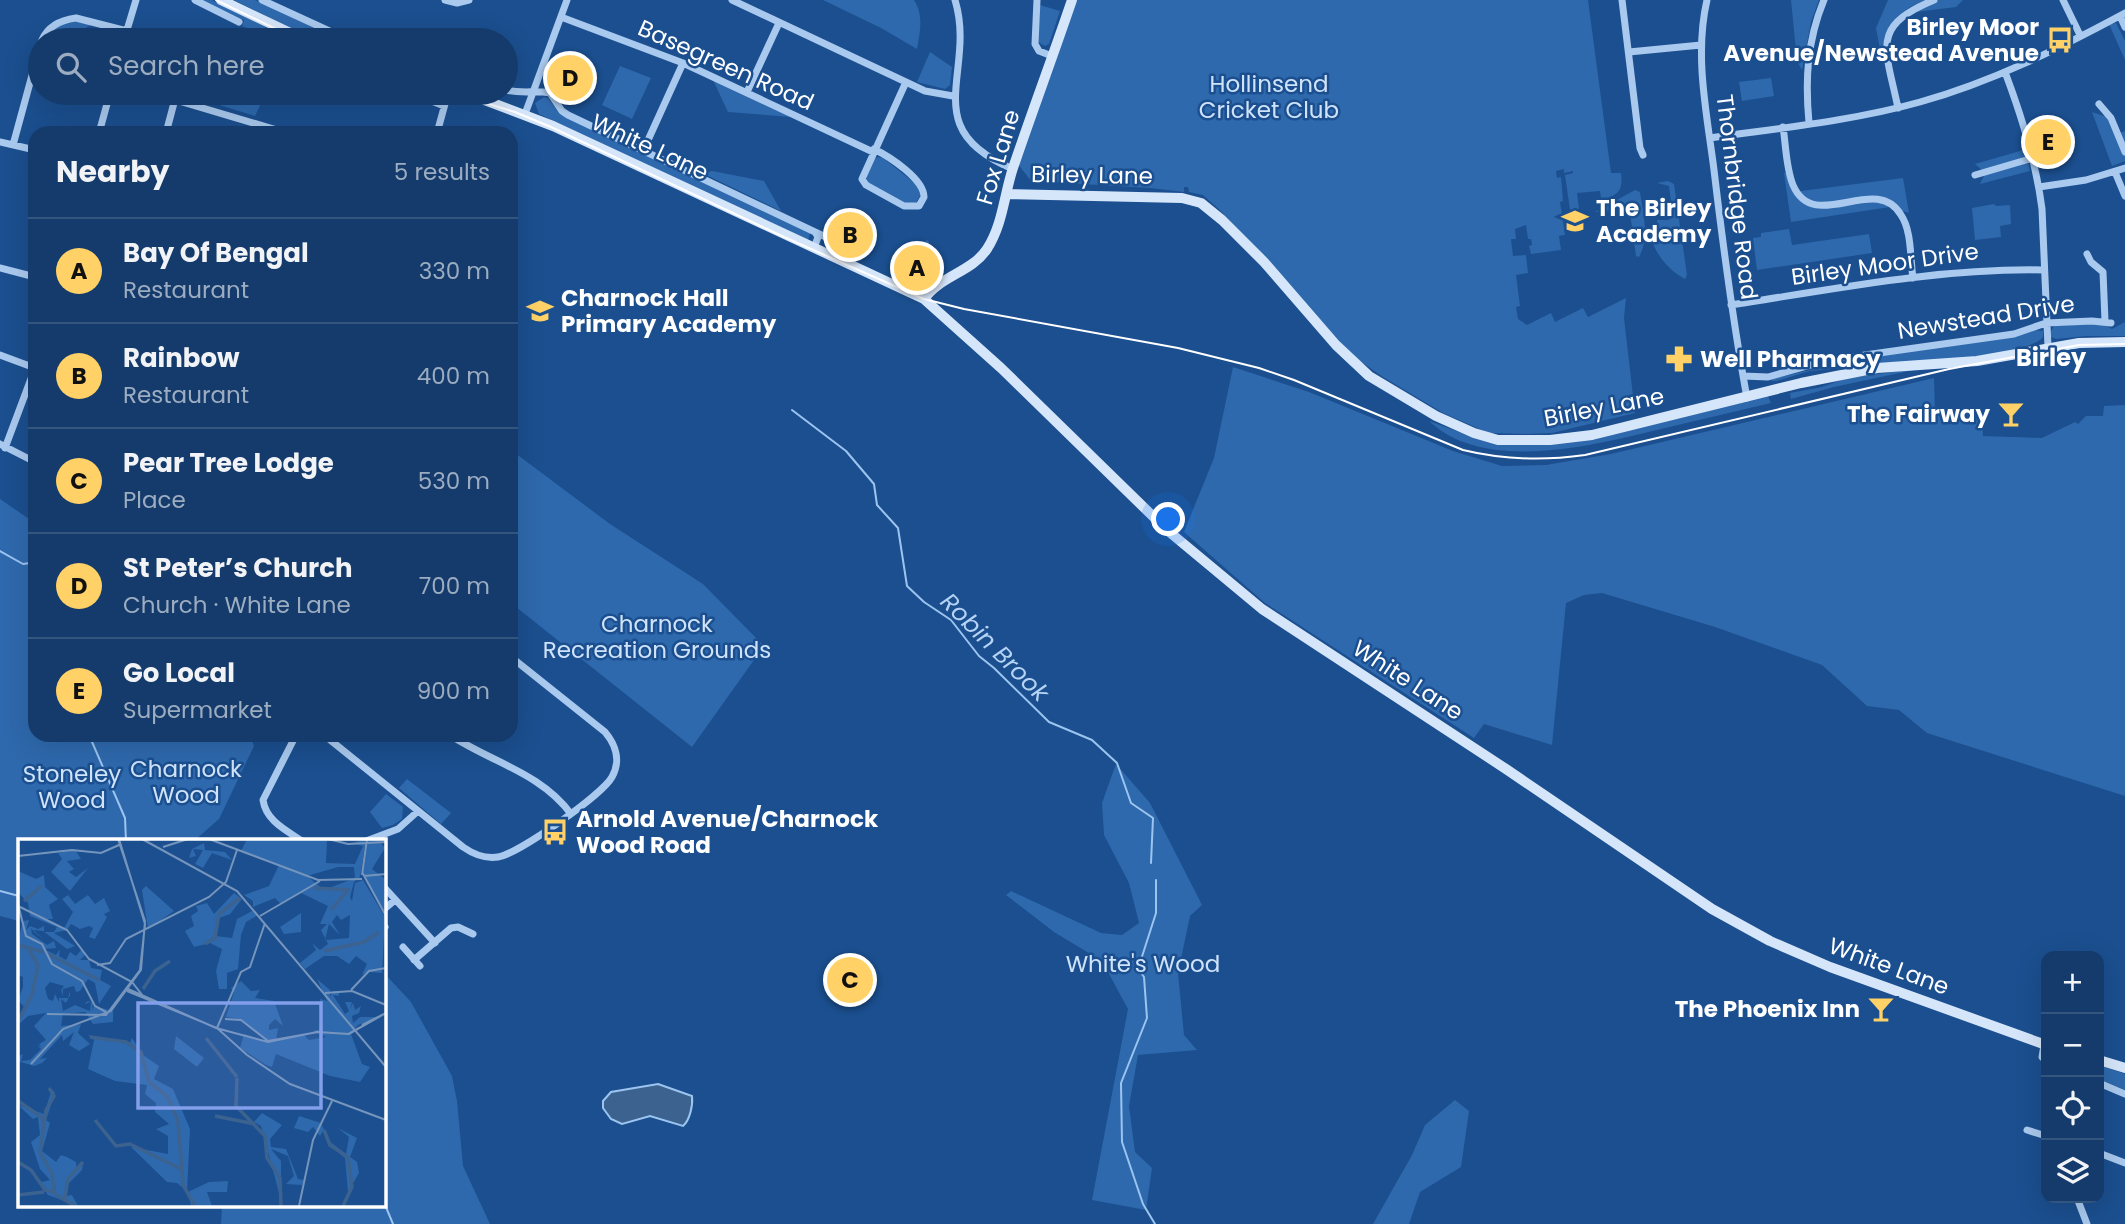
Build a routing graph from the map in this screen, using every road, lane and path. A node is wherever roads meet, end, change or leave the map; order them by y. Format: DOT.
graph roads {
  1 [pos="136,0"];
  2 [pos="195,0"];
  3 [pos="221,0"];
  4 [pos="262,0"];
  5 [pos="445,0"];
  6 [pos="470,0"];
  7 [pos="567,0"];
  8 [pos="732,0"];
  9 [pos="955,0"];
  10 [pos="1037,0"];
  11 [pos="1072,0"];
  12 [pos="1622,0"];
  13 [pos="1707,0"];
  14 [pos="1824,0"];
  15 [pos="1934,0"];
  16 [pos="2063,0"];
  17 [pos="2122,14"];
  18 [pos="561,17"];
  19 [pos="239,22"];
  20 [pos="779,23"];
  21 [pos="2125,26"];
  22 [pos="50,28"];
  23 [pos="115,28"];
  24 [pos="128,28"];
  25 [pos="279,28"];
  26 [pos="323,28"];
  27 [pos="2080,36"];
  28 [pos="1701,45"];
  29 [pos="1629,52"];
  30 [pos="1052,56"];
  31 [pos="683,63"];
  32 [pos="2005,72"];
  33 [pos="906,82"];
  34 [pos="28,90"];
  35 [pos="518,91"];
  36 [pos="747,92"];
  37 [pos="533,93"];
  38 [pos="953,96"];
  39 [pos="2099,104"];
  40 [pos="107,105"];
  41 [pos="173,105"];
  42 [pos="195,105"];
  43 [pos="500,105"];
  44 [pos="444,106"];
  45 [pos="1898,108"];
  46 [pos="525,114"];
  47 [pos="1809,123"];
  48 [pos="101,126"];
  49 [pos="168,126"];
  50 [pos="264,126"];
  51 [pos="440,126"];
  52 [pos="1783,127"];
  53 [pos="1710,138"];
  54 [pos="0,142"];
  55 [pos="13,145"];
  56 [pos="28,148"];
  57 [pos="644,149"];
  58 [pos="873,151"];
  59 [pos="2125,152"];
  60 [pos="1643,155"];
  61 [pos="2033,158"];
  62 [pos="2125,168"];
  63 [pos="1013,169"];
  64 [pos="2115,172"];
  65 [pos="1975,175"];
  66 [pos="2039,187"];
  67 [pos="1007,194"];
  68 [pos="2125,196"];
  69 [pos="815,232"];
  70 [pos="814,248"];
  71 [pos="856,251"];
  72 [pos="2087,254"];
  73 [pos="0,268"];
  74 [pos="2045,270"];
  75 [pos="28,275"];
  76 [pos="1913,278"];
  77 [pos="924,299"];
  78 [pos="1731,305"];
  79 [pos="2046,323"];
  80 [pos="2125,342"];
  81 [pos="2048,347"];
  82 [pos="0,355"];
  83 [pos="28,365"];
  84 [pos="1743,376"];
  85 [pos="28,393"];
  86 [pos="1747,398"];
  87 [pos="3,446"];
  88 [pos="28,458"];
  89 [pos="518,663"];
  90 [pos="292,742"];
  91 [pos="332,742"];
  92 [pos="463,742"];
  93 [pos="417,812"];
  94 [pos="571,814"];
  95 [pos="299,839"];
  96 [pos="371,839"];
  97 [pos="385,888"];
  98 [pos="395,900"];
  99 [pos="385,908"];
  100 [pos="473,934"];
  101 [pos="435,943"];
  102 [pos="403,947"];
  103 [pos="2041,1044"];
  104 [pos="2104,1061"];
  105 [pos="2125,1068"];
  106 [pos="2104,1085"];
  107 [pos="2125,1094"];
  108 [pos="2027,1130"];
  109 [pos="2041,1134"];
  110 [pos="2104,1155"];
  111 [pos="2125,1163"];
  112 [pos="2079,1203"];
  113 [pos="2087,1224"];
  1 -- 24 [label="street"];
  2 -- 19 [label="street"];
  3 -- 25 [label="main road"];
  4 -- 26 [label="street"];
  5 -- 6 [label="street"];
  7 -- 18 [label="street"];
  8 -- 20 [label="street"];
  9 -- 38 [label="street"];
  10 -- 30 [label="street"];
  11 -- 30 [label="main road, Fox Lane"];
  12 -- 29 [label="street"];
  13 -- 28 [label="street, Thornbridge Road"];
  14 -- 47 [label="street"];
  15 -- 45 [label="street"];
  16 -- 27 [label="street"];
  17 -- 21 [label="street"];
  17 -- 27 [label="street"];
  18 -- 31 [label="street, Basegreen Road"];
  18 -- 37 [label="street"];
  20 -- 33 [label="street"];
  20 -- 36 [label="street"];
  22 -- 23 [label="street"];
  27 -- 32 [label="street"];
  28 -- 29 [label="street"];
  28 -- 53 [label="street, Thornbridge Road"];
  29 -- 60 [label="street"];
  30 -- 63 [label="main road, Fox Lane"];
  31 -- 36 [label="street, Basegreen Road"];
  31 -- 57 [label="street"];
  32 -- 45 [label="street"];
  32 -- 61 [label="street"];
  33 -- 38 [label="street"];
  33 -- 58 [label="street, Basegreen Road"];
  34 -- 55 [label="street"];
  35 -- 37 [label="street, White Lane"];
  36 -- 58 [label="street, Basegreen Road"];
  37 -- 46 [label="street"];
  37 -- 57 [label="street, White Lane"];
  38 -- 63 [label="street"];
  39 -- 59 [label="street"];
  40 -- 48 [label="street"];
  41 -- 49 [label="street"];
  42 -- 50 [label="street"];
  43 -- 46 [label="main road, White Lane"];
  44 -- 51 [label="street"];
  45 -- 47 [label="street"];
  46 -- 70 [label="main road, White Lane"];
  47 -- 52 [label="street"];
  52 -- 53 [label="street"];
  52 -- 76 [label="street"];
  53 -- 78 [label="street, Thornbridge Road"];
  54 -- 55 [label="street"];
  55 -- 56 [label="street"];
  57 -- 69 [label="street, White Lane"];
  58 -- 58 [label="street, Basegreen Road"];
  61 -- 65 [label="street"];
  61 -- 66 [label="street"];
  62 -- 64 [label="street"];
  63 -- 67 [label="main road, Fox Lane"];
  64 -- 66 [label="street"];
  64 -- 68 [label="street"];
  66 -- 74 [label="street"];
  67 -- 77 [label="main road, Fox Lane"];
  67 -- 86 [label="main road, Birley Lane"];
  69 -- 70 [label="street"];
  69 -- 71 [label="street, White Lane"];
  70 -- 77 [label="main road, White Lane"];
  72 -- 79 [label="street, Newstead Drive"];
  73 -- 75 [label="street"];
  74 -- 76 [label="street, Birley Moor Drive"];
  74 -- 79 [label="street"];
  76 -- 78 [label="street, Birley Moor Drive"];
  77 -- 103 [label="main road, White Lane"];
  78 -- 84 [label="street, Thornbridge Road"];
  79 -- 81 [label="street"];
  79 -- 84 [label="street, Newstead Drive"];
  80 -- 81 [label="main road, Birley Lane"];
  81 -- 86 [label="main road, Birley Lane"];
  82 -- 83 [label="street"];
  84 -- 86 [label="street, Thornbridge Road"];
  85 -- 87 [label="street"];
  87 -- 88 [label="street"];
  89 -- 94 [label="street"];
  90 -- 95 [label="street"];
  91 -- 93 [label="street"];
  92 -- 94 [label="street"];
  93 -- 94 [label="street"];
  93 -- 96 [label="street"];
  97 -- 98 [label="street"];
  98 -- 99 [label="street"];
  98 -- 101 [label="street"];
  100 -- 101 [label="street"];
  101 -- 102 [label="street"];
  104 -- 105 [label="main road"];
  106 -- 107 [label="street"];
  108 -- 109 [label="street"];
  110 -- 111 [label="street"];
  112 -- 113 [label="street"];
}
